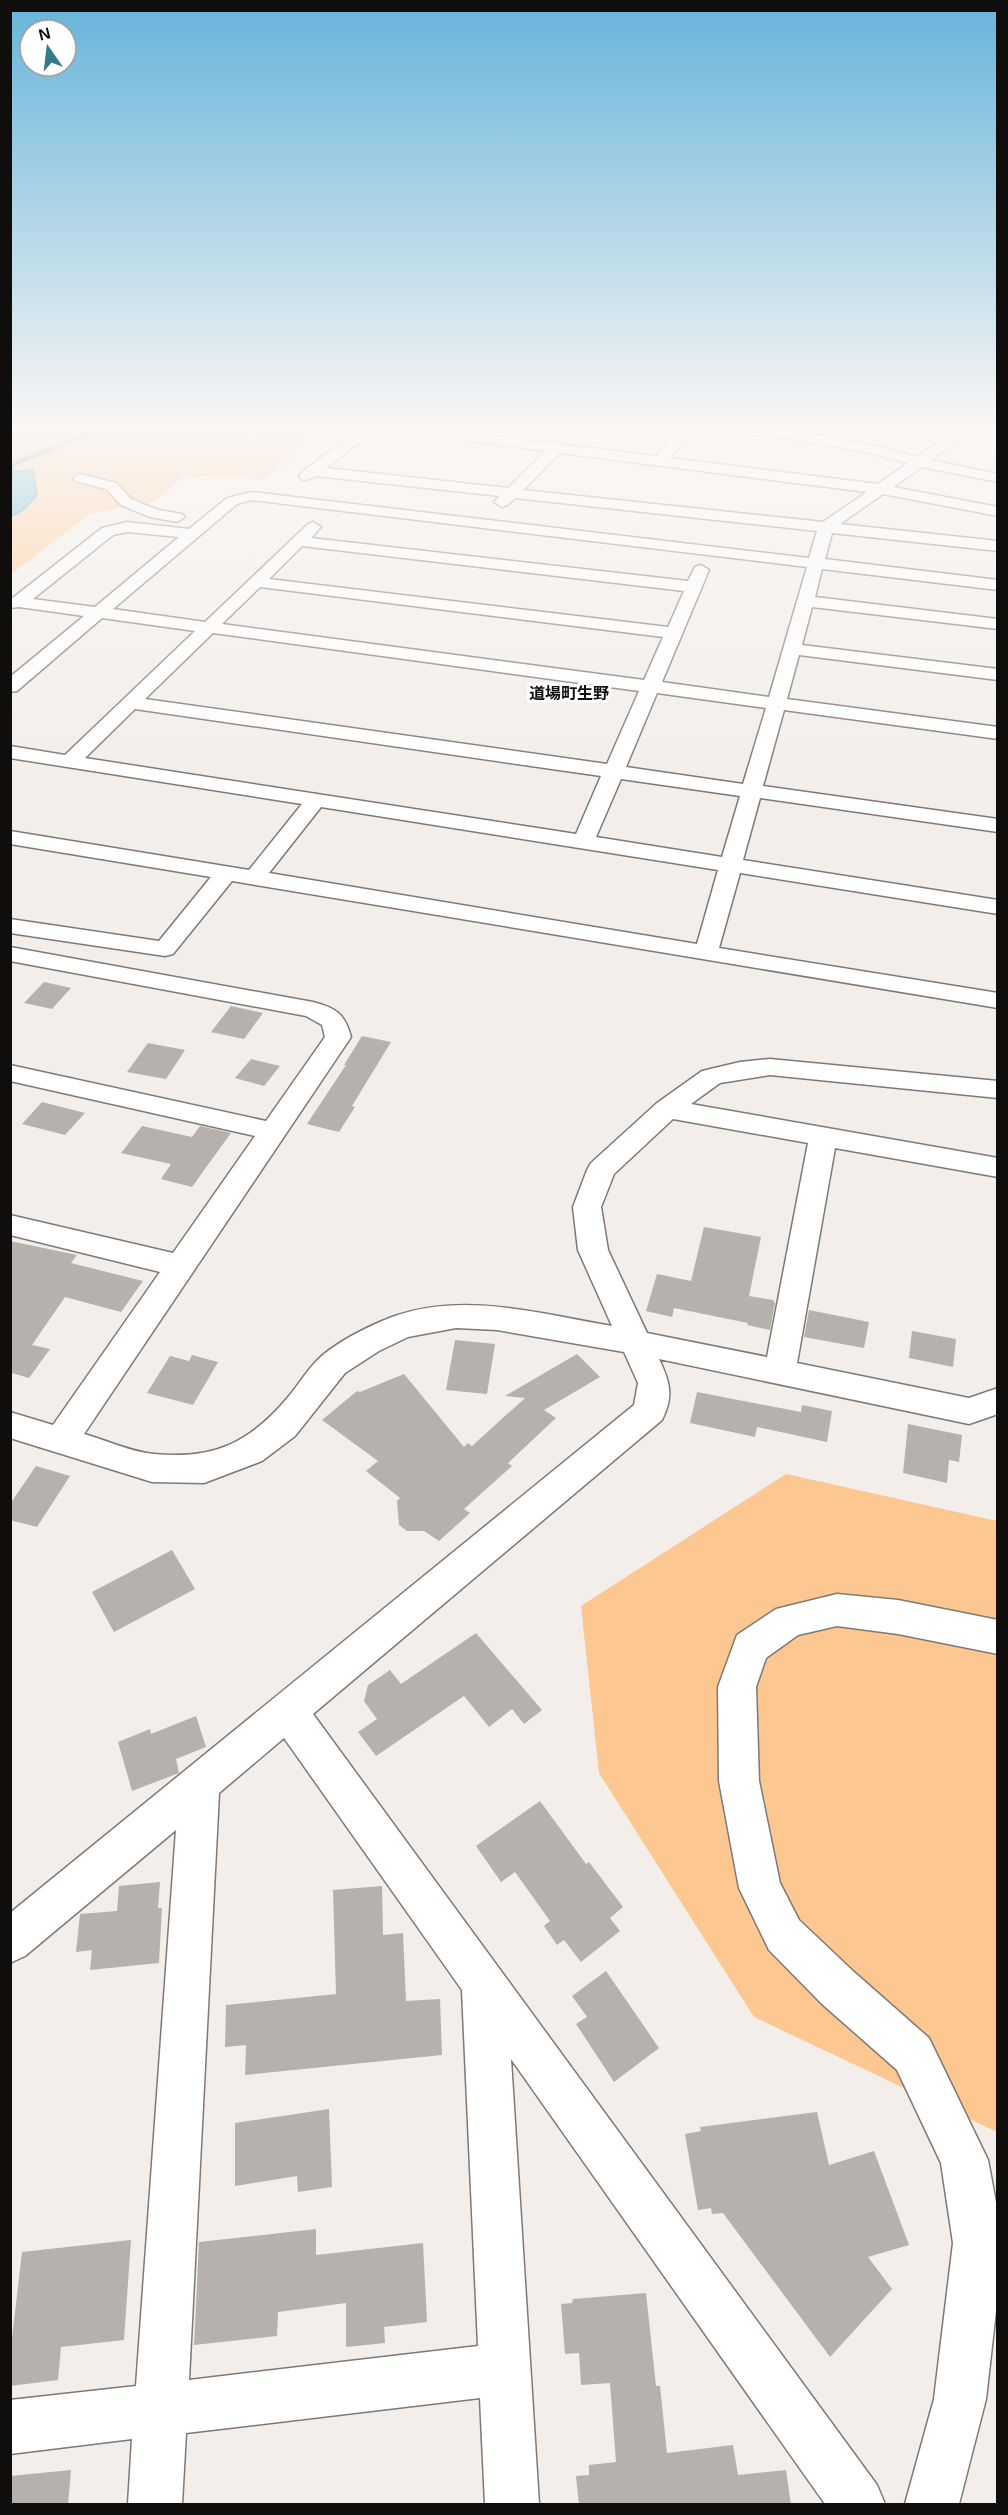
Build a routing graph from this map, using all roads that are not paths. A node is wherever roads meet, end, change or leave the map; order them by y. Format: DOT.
graph roads {
  1 [pos="93,542"];
  2 [pos="183,542"];
  3 [pos="297,542"];
  4 [pos="310,542"];
  5 [pos="645,542"];
  6 [pos="821,542"];
  7 [pos="964,542"];
  8 [pos="998,546"];
  9 [pos="709,550"];
  10 [pos="815,563"];
  11 [pos="256,582"];
  12 [pos="998,585"];
  13 [pos="693,587"];
  14 [pos="804,601"];
  15 [pos="15,603"];
  16 [pos="99,613"];
  17 [pos="998,624"];
  18 [pos="208,627"];
  19 [pos="673,633"];
  20 [pos="791,650"];
  21 [pos="998,675"];
  22 [pos="650,686"];
  23 [pos="10,687"];
  24 [pos="131,703"];
  25 [pos="776,703"];
  26 [pos="998,733"];
  27 [pos="10,752"];
  28 [pos="70,761"];
  29 [pos="614,771"];
  30 [pos="751,791"];
  31 [pos="316,800"];
  32 [pos="998,826"];
  33 [pos="10,837"];
  34 [pos="584,842"];
  35 [pos="730,865"];
  36 [pos="226,873"];
  37 [pos="254,878"];
  38 [pos="998,907"];
  39 [pos="10,926"];
  40 [pos="705,952"];
  41 [pos="10,954"];
  42 [pos="998,1001"];
  43 [pos="10,1073"];
  44 [pos="998,1090"];
  45 [pos="668,1109"];
  46 [pos="273,1131"];
  47 [pos="823,1136"];
  48 [pos="998,1168"];
  49 [pos="10,1225"];
  50 [pos="180,1266"];
  51 [pos="634,1342"];
  52 [pos="780,1371"];
  53 [pos="998,1401"];
  54 [pos="10,1425"];
  55 [pos="61,1440"];
  56 [pos="998,1638"];
  57 [pos="288,1712"];
  58 [pos="199,1786"];
  59 [pos="10,1941"];
  60 [pos="484,1984"];
  61 [pos="503,2369"];
  62 [pos="161,2409"];
  63 [pos="10,2427"];
  64 [pos="155,2505"];
  65 [pos="512,2505"];
  66 [pos="858,2505"];
  67 [pos="932,2505"];
  1 -- 15 [label="street"];
  2 -- 16 [label="street"];
  3 -- 11 [label="street"];
  4 -- 13 [label="street"];
  5 -- 9 [label="street"];
  6 -- 10 [label="street"];
  7 -- 8 [label="street"];
  9 -- 10 [label="street"];
  9 -- 13 [label="street"];
  10 -- 12 [label="street"];
  10 -- 14 [label="street"];
  11 -- 18 [label="street"];
  11 -- 19 [label="street"];
  13 -- 19 [label="street"];
  14 -- 17 [label="street"];
  14 -- 20 [label="street"];
  15 -- 16 [label="street"];
  16 -- 18 [label="street"];
  16 -- 23 [label="street"];
  18 -- 22 [label="street"];
  18 -- 24 [label="street"];
  19 -- 22 [label="street"];
  20 -- 21 [label="street"];
  20 -- 25 [label="street"];
  22 -- 25 [label="street"];
  22 -- 29 [label="street"];
  24 -- 28 [label="street"];
  24 -- 29 [label="street"];
  25 -- 26 [label="street"];
  25 -- 30 [label="street"];
  27 -- 28 [label="street"];
  28 -- 31 [label="street"];
  29 -- 30 [label="street"];
  29 -- 34 [label="street"];
  30 -- 32 [label="street"];
  30 -- 35 [label="street"];
  31 -- 34 [label="street"];
  31 -- 37 [label="street"];
  33 -- 36 [label="street"];
  34 -- 35 [label="street"];
  35 -- 38 [label="street"];
  35 -- 40 [label="street"];
  36 -- 37 [label="street"];
  36 -- 39 [label="street"];
  37 -- 40 [label="street"];
  40 -- 42 [label="street"];
  41 -- 46 [label="street"];
  43 -- 46 [label="street"];
  44 -- 45 [label="street"];
  45 -- 47 [label="street"];
  45 -- 51 [label="street"];
  46 -- 50 [label="street"];
  47 -- 48 [label="street"];
  47 -- 52 [label="street"];
  49 -- 50 [label="street"];
  50 -- 55 [label="street"];
  51 -- 52 [label="street"];
  51 -- 55 [label="street"];
  51 -- 57 [label="street"];
  52 -- 53 [label="street"];
  54 -- 55 [label="street"];
  56 -- 67 [label="street"];
  57 -- 58 [label="street"];
  57 -- 60 [label="street"];
  58 -- 59 [label="street"];
  58 -- 62 [label="street"];
  60 -- 61 [label="street"];
  60 -- 66 [label="street"];
  61 -- 62 [label="street"];
  61 -- 65 [label="street"];
  62 -- 63 [label="street"];
  62 -- 64 [label="street"];
}
